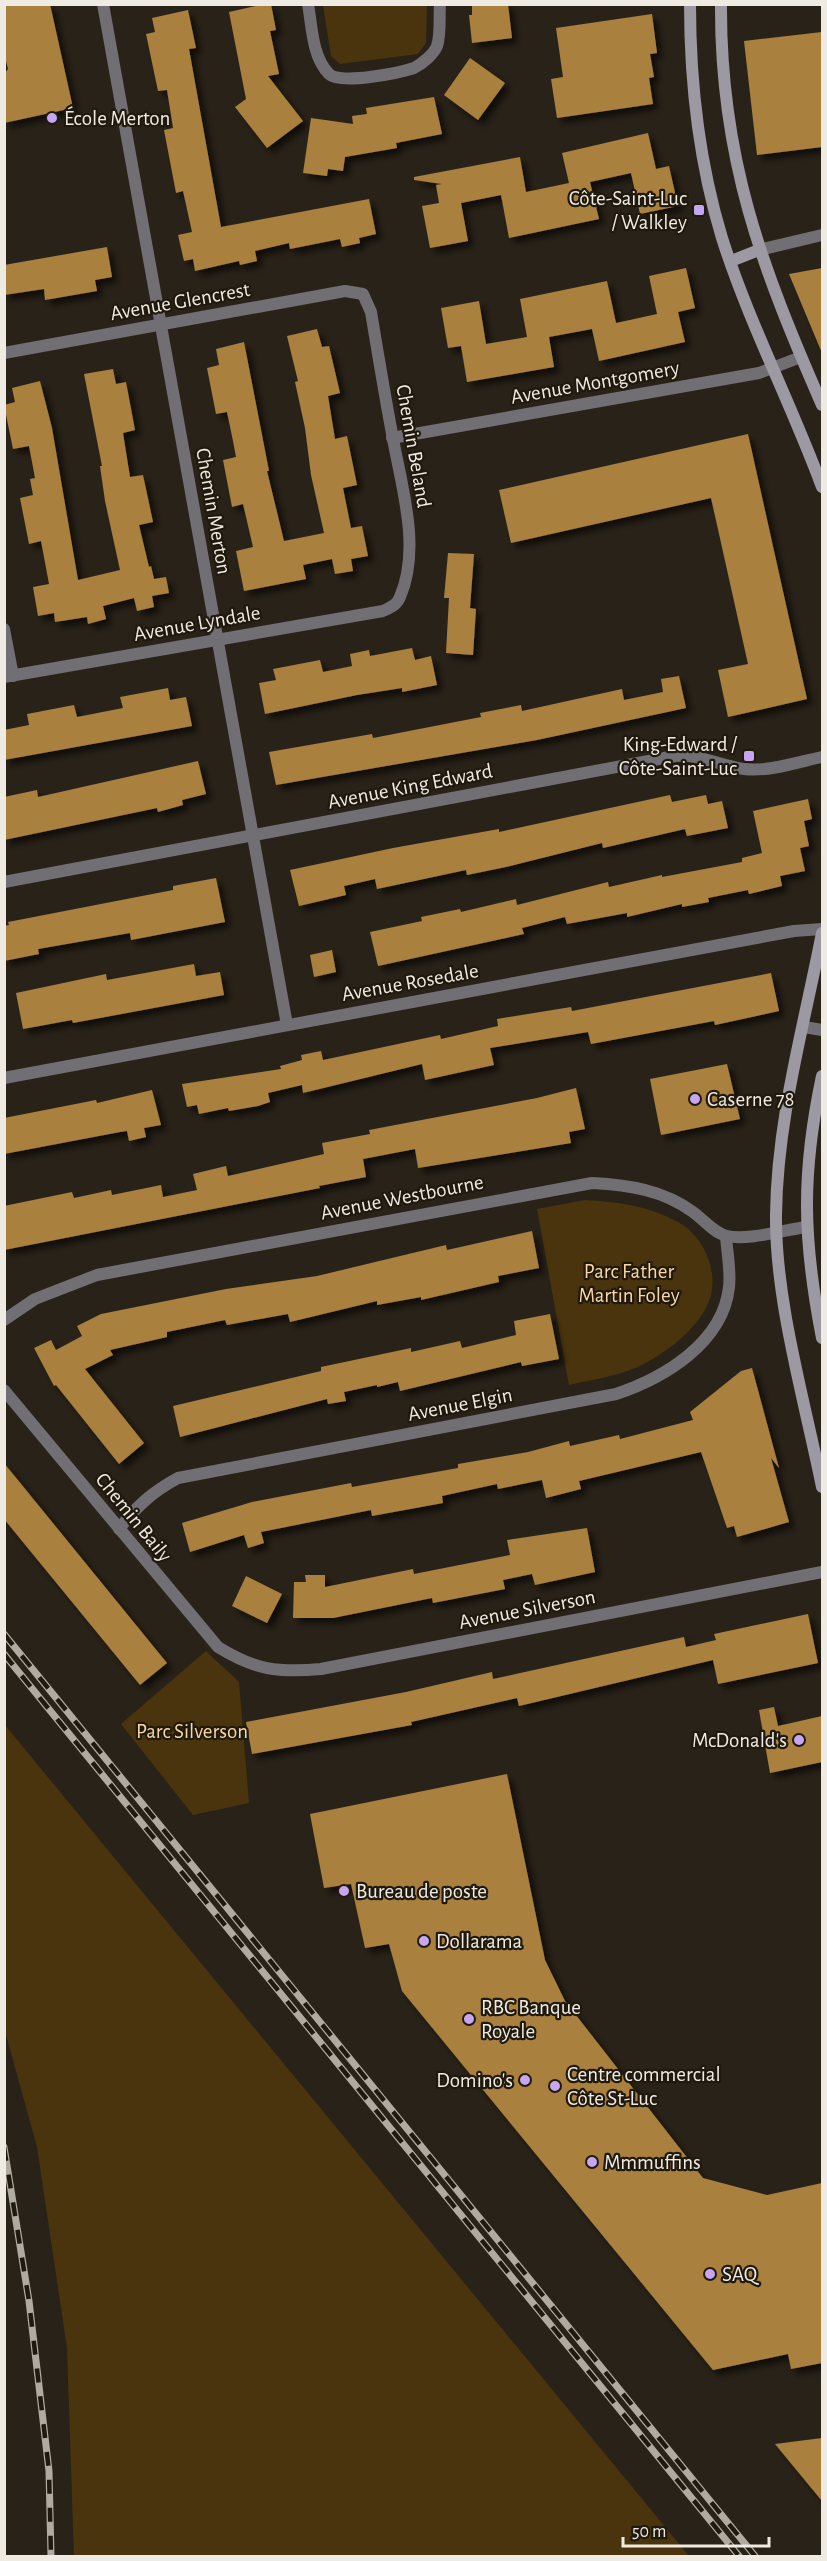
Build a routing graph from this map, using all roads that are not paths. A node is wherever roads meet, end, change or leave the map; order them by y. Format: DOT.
graph roads {
  1 [pos="103,4"];
  2 [pos="308,4"];
  3 [pos="440,4"];
  4 [pos="690,4"];
  5 [pos="721,4"];
  6 [pos="822,236"];
  7 [pos="759,250"];
  8 [pos="730,261"];
  9 [pos="363,294"];
  10 [pos="161,324"];
  11 [pos="4,353"];
  12 [pos="801,357"];
  13 [pos="774,368"];
  14 [pos="822,405"];
  15 [pos="393,438"];
  16 [pos="822,487"];
  17 [pos="396,604"];
  18 [pos="4,629"];
  19 [pos="218,639"];
  20 [pos="9,677"];
  21 [pos="822,757"];
  22 [pos="252,836"];
  23 [pos="4,882"];
  24 [pos="822,931"];
  25 [pos="287,1024"];
  26 [pos="804,1028"];
  27 [pos="822,1030"];
  28 [pos="822,1076"];
  29 [pos="4,1078"];
  30 [pos="806,1227"];
  31 [pos="776,1231"];
  32 [pos="726,1236"];
  33 [pos="4,1320"];
  34 [pos="822,1338"];
  35 [pos="4,1390"];
  36 [pos="822,1487"];
  37 [pos="119,1529"];
  38 [pos="822,1572"];
  39 [pos="240,1660"];
  1 -- 10 [label="street, Chemin Merton"];
  2 -- 3 [label="street"];
  4 -- 8 [label="main road"];
  5 -- 7 [label="main road"];
  6 -- 7 [label="street"];
  7 -- 8 [label="main road"];
  7 -- 12 [label="main road"];
  8 -- 13 [label="main road"];
  9 -- 10 [label="street, Avenue Glencrest"];
  9 -- 15 [label="street, Chemin Beland"];
  10 -- 11 [label="street, Avenue Glencrest"];
  10 -- 19 [label="street, Chemin Merton"];
  12 -- 13 [label="street, Avenue Montgomery"];
  12 -- 14 [label="main road"];
  13 -- 15 [label="street, Avenue Montgomery"];
  13 -- 16 [label="main road"];
  15 -- 17 [label="street, Chemin Beland"];
  17 -- 19 [label="street, Avenue Lyndale"];
  18 -- 20 [label="street"];
  19 -- 20 [label="street, Avenue Lyndale"];
  19 -- 22 [label="street, Chemin Merton"];
  21 -- 22 [label="street, Avenue King Edward"];
  22 -- 23 [label="street, Avenue King Edward"];
  22 -- 25 [label="street, Chemin Merton"];
  24 -- 25 [label="street, Avenue Rosedale"];
  24 -- 26 [label="main road"];
  25 -- 29 [label="street, Avenue Rosedale"];
  26 -- 27 [label="street"];
  26 -- 31 [label="main road"];
  28 -- 30 [label="main road"];
  30 -- 31 [label="street"];
  30 -- 34 [label="main road"];
  31 -- 32 [label="street"];
  31 -- 36 [label="main road"];
  32 -- 33 [label="street, Avenue Westbourne"];
  32 -- 37 [label="street, Avenue Elgin"];
  35 -- 37 [label="street, Chemin Baily"];
  37 -- 39 [label="street, Chemin Baily"];
  38 -- 39 [label="street, Avenue Silverson"];
}
